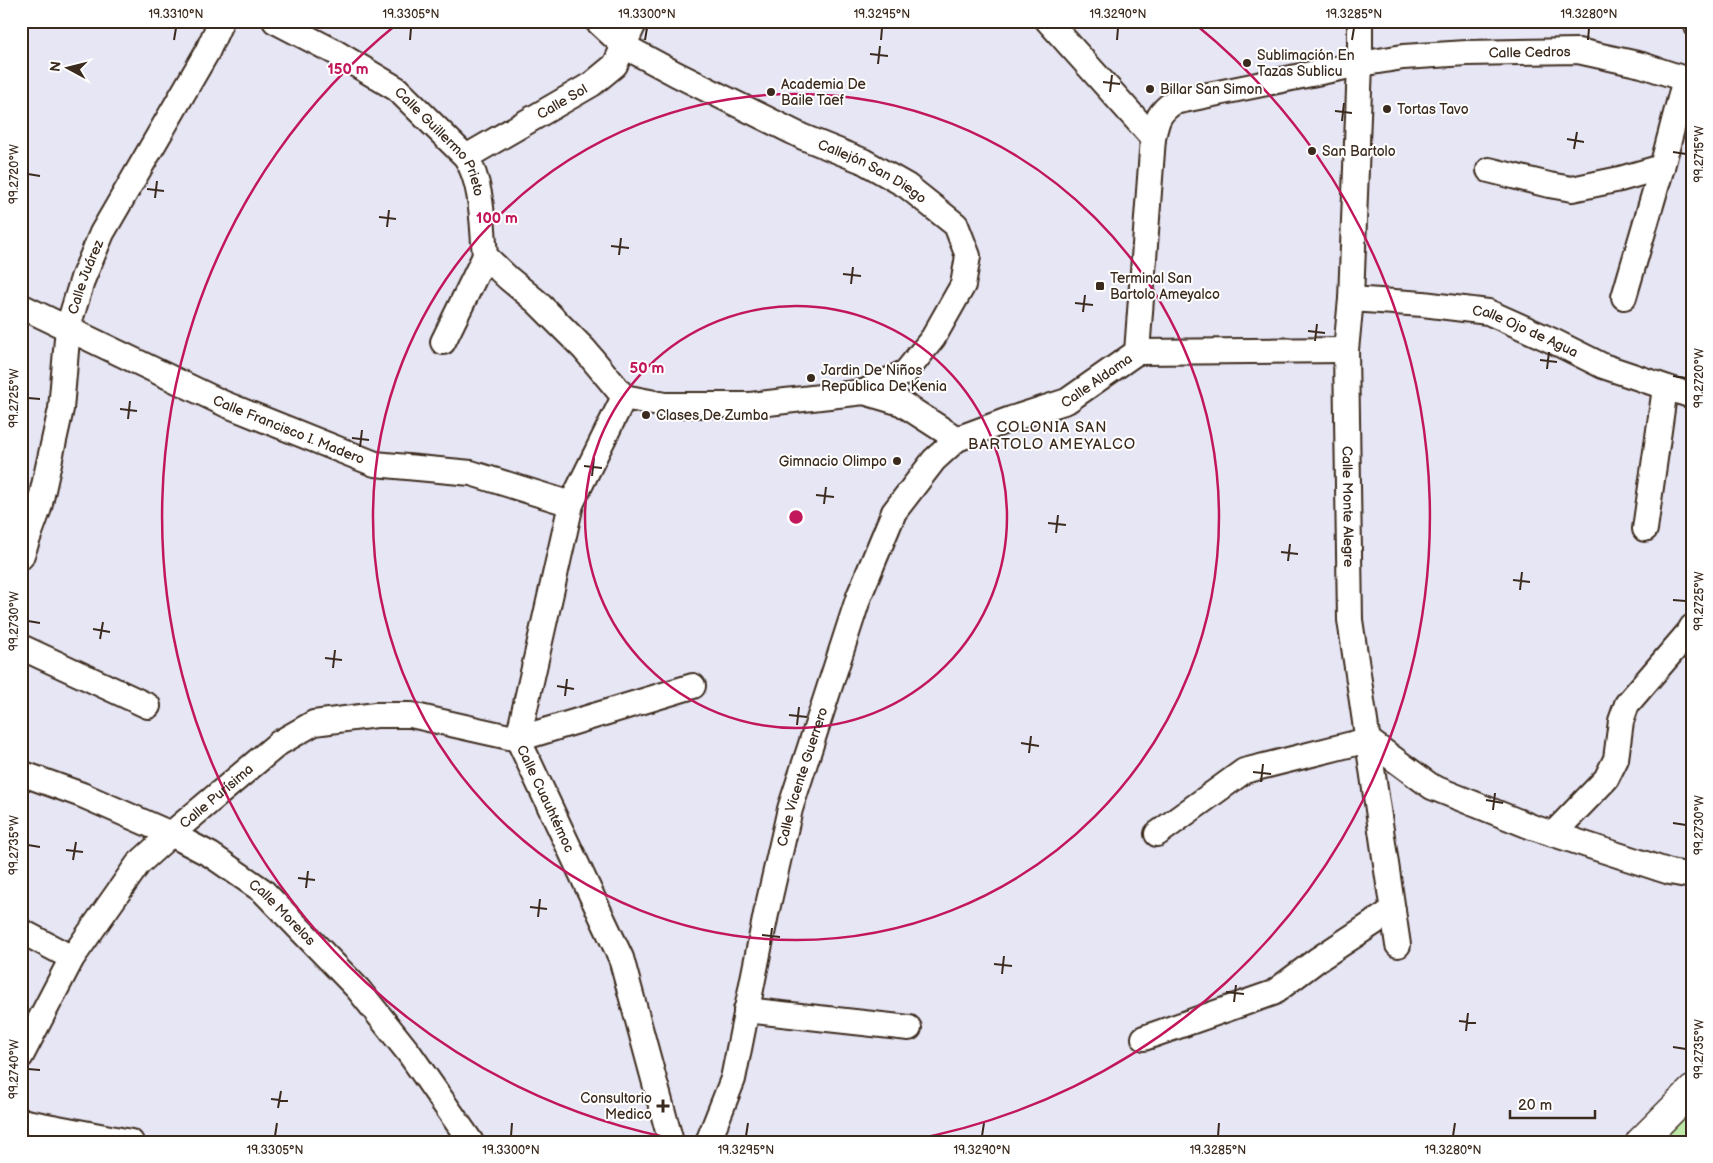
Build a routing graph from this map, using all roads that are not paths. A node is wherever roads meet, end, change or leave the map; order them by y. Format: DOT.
graph roads {
  1 [pos="221,21"];
  2 [pos="275,21"];
  3 [pos="597,21"];
  4 [pos="635,21"];
  5 [pos="1048,21"];
  6 [pos="1360,21"];
  7 [pos="1689,21"];
  8 [pos="1692,30"];
  9 [pos="624,46"];
  10 [pos="1360,64"];
  11 [pos="1689,82"];
  12 [pos="1152,138"];
  13 [pos="466,157"];
  14 [pos="1662,167"];
  15 [pos="1489,170"];
  16 [pos="485,256"];
  17 [pos="1624,297"];
  18 [pos="1350,299"];
  19 [pos="21,306"];
  20 [pos="68,327"];
  21 [pos="443,342"];
  22 [pos="1346,350"];
  23 [pos="1137,352"];
  24 [pos="1665,388"];
  25 [pos="864,392"];
  26 [pos="1692,396"];
  27 [pos="624,397"];
  28 [pos="957,439"];
  29 [pos="571,504"];
  30 [pos="1645,529"];
  31 [pos="21,558"];
  32 [pos="1692,627"];
  33 [pos="21,647"];
  34 [pos="693,686"];
  35 [pos="148,706"];
  36 [pos="518,739"];
  37 [pos="1368,740"];
  38 [pos="21,774"];
  39 [pos="171,834"];
  40 [pos="1157,834"];
  41 [pos="1552,834"];
  42 [pos="1692,876"];
  43 [pos="1393,910"];
  44 [pos="21,931"];
  45 [pos="1398,945"];
  46 [pos="72,958"];
  47 [pos="746,1010"];
  48 [pos="909,1028"];
  49 [pos="1144,1038"];
  50 [pos="21,1056"];
  51 [pos="1692,1090"];
  52 [pos="21,1121"];
  53 [pos="130,1142"];
  54 [pos="471,1142"];
  55 [pos="671,1142"];
  56 [pos="708,1142"];
  57 [pos="1640,1142"];
  1 -- 20 [label="street, Calle Juárez"];
  2 -- 13 [label="street, Calle Guillermo Prieto"];
  3 -- 9 [label="street, Callejón San Diego"];
  4 -- 9 [label="street, Calle Sol"];
  5 -- 12 [label="street"];
  6 -- 10 [label="street, Calle Monte Alegre"];
  7 -- 8 [label="lane"];
  9 -- 13 [label="street, Calle Sol"];
  9 -- 25 [label="street, Callejón San Diego"];
  10 -- 11 [label="street, Calle Cedros"];
  10 -- 12 [label="street, Calle Cedros"];
  10 -- 18 [label="street, Calle Monte Alegre"];
  11 -- 14 [label="street"];
  12 -- 23 [label="street, Calle Cedros"];
  13 -- 16 [label="street, Calle Guillermo Prieto"];
  14 -- 15 [label="street"];
  14 -- 17 [label="street"];
  16 -- 21 [label="street"];
  16 -- 27 [label="street"];
  18 -- 22 [label="street, Calle Monte Alegre"];
  18 -- 24 [label="street, Calle Ojo de Agua"];
  19 -- 20 [label="street, Calle Francisco I. Madero"];
  20 -- 29 [label="street, Calle Francisco I. Madero"];
  20 -- 31 [label="street, Calle Juárez"];
  22 -- 23 [label="street, Calle Aldama"];
  22 -- 37 [label="street, Calle Monte Alegre"];
  23 -- 28 [label="street, Calle Aldama"];
  24 -- 26 [label="street, Calle Ojo de Agua"];
  24 -- 30 [label="street"];
  25 -- 27 [label="street"];
  25 -- 28 [label="street"];
  27 -- 29 [label="street, Calle Cuauhtémoc"];
  28 -- 47 [label="street, Calle Vicente Guerrero"];
  29 -- 36 [label="street, Calle Cuauhtémoc"];
  32 -- 41 [label="street"];
  33 -- 35 [label="street"];
  34 -- 36 [label="street"];
  36 -- 39 [label="street, Calle Purísima"];
  36 -- 55 [label="street, Calle Cuauhtémoc"];
  37 -- 40 [label="street"];
  37 -- 41 [label="street"];
  37 -- 43 [label="street, Calle Monte Alegre"];
  38 -- 39 [label="street, Calle Morelos"];
  39 -- 46 [label="street, Calle Purísima"];
  39 -- 54 [label="street, Calle Morelos"];
  41 -- 42 [label="street"];
  43 -- 45 [label="street, Calle Monte Alegre"];
  43 -- 49 [label="street"];
  44 -- 46 [label="street"];
  46 -- 50 [label="street, Calle Purísima"];
  47 -- 48 [label="street"];
  47 -- 56 [label="street, Calle Vicente Guerrero"];
  51 -- 57 [label="main road"];
  52 -- 53 [label="street"];
}
